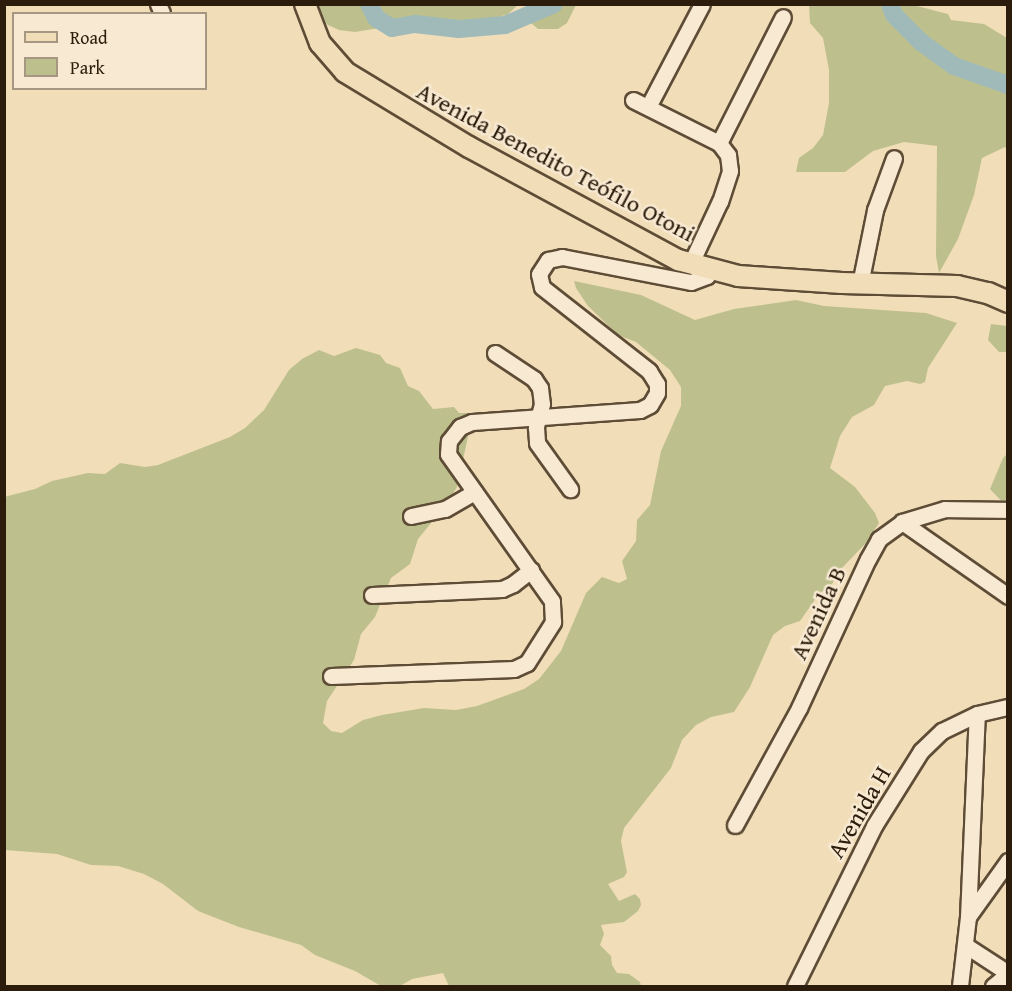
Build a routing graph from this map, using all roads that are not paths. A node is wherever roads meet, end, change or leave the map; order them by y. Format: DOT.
graph roads {
  1 [pos="305,4"];
  2 [pos="702,4"];
  3 [pos="783,17"];
  4 [pos="718,143"];
  5 [pos="894,158"];
  6 [pos="700,266"];
  7 [pos="860,284"];
  8 [pos="1008,302"];
  9 [pos="495,353"];
  10 [pos="538,418"];
  11 [pos="570,489"];
  12 [pos="475,492"];
  13 [pos="1008,510"];
  14 [pos="411,516"];
  15 [pos="902,522"];
  16 [pos="531,570"];
  17 [pos="372,595"];
  18 [pos="1008,596"];
  19 [pos="331,676"];
  20 [pos="1008,707"];
  21 [pos="977,714"];
  22 [pos="735,825"];
  23 [pos="1008,861"];
  24 [pos="970,870"];
  25 [pos="994,880"];
  26 [pos="968,916"];
  27 [pos="965,945"];
  28 [pos="1008,973"];
  29 [pos="795,987"];
  30 [pos="960,987"];
  31 [pos="993,987"];
  1 -- 6 [label="main road, Avenida Benedito Teófilo Otoni"];
  2 -- 4 [label="street"];
  3 -- 4 [label="street"];
  4 -- 6 [label="street"];
  5 -- 7 [label="street"];
  6 -- 7 [label="main road, Avenida Benedito Teófilo Otoni"];
  6 -- 10 [label="street"];
  7 -- 8 [label="main road, Avenida Benedito Teófilo Otoni"];
  9 -- 10 [label="street"];
  10 -- 11 [label="street"];
  10 -- 12 [label="street"];
  12 -- 14 [label="street"];
  12 -- 16 [label="street"];
  13 -- 15 [label="street, Avenida B"];
  15 -- 18 [label="street"];
  15 -- 22 [label="street, Avenida B"];
  16 -- 17 [label="street"];
  16 -- 19 [label="street"];
  20 -- 21 [label="street, Avenida H"];
  21 -- 24 [label="street"];
  21 -- 29 [label="street, Avenida H"];
  23 -- 25 [label="street"];
  24 -- 25 [label="street"];
  24 -- 26 [label="street"];
  25 -- 26 [label="street"];
  26 -- 27 [label="street"];
  27 -- 28 [label="street"];
  27 -- 30 [label="street"];
  28 -- 31 [label="street"];
}
